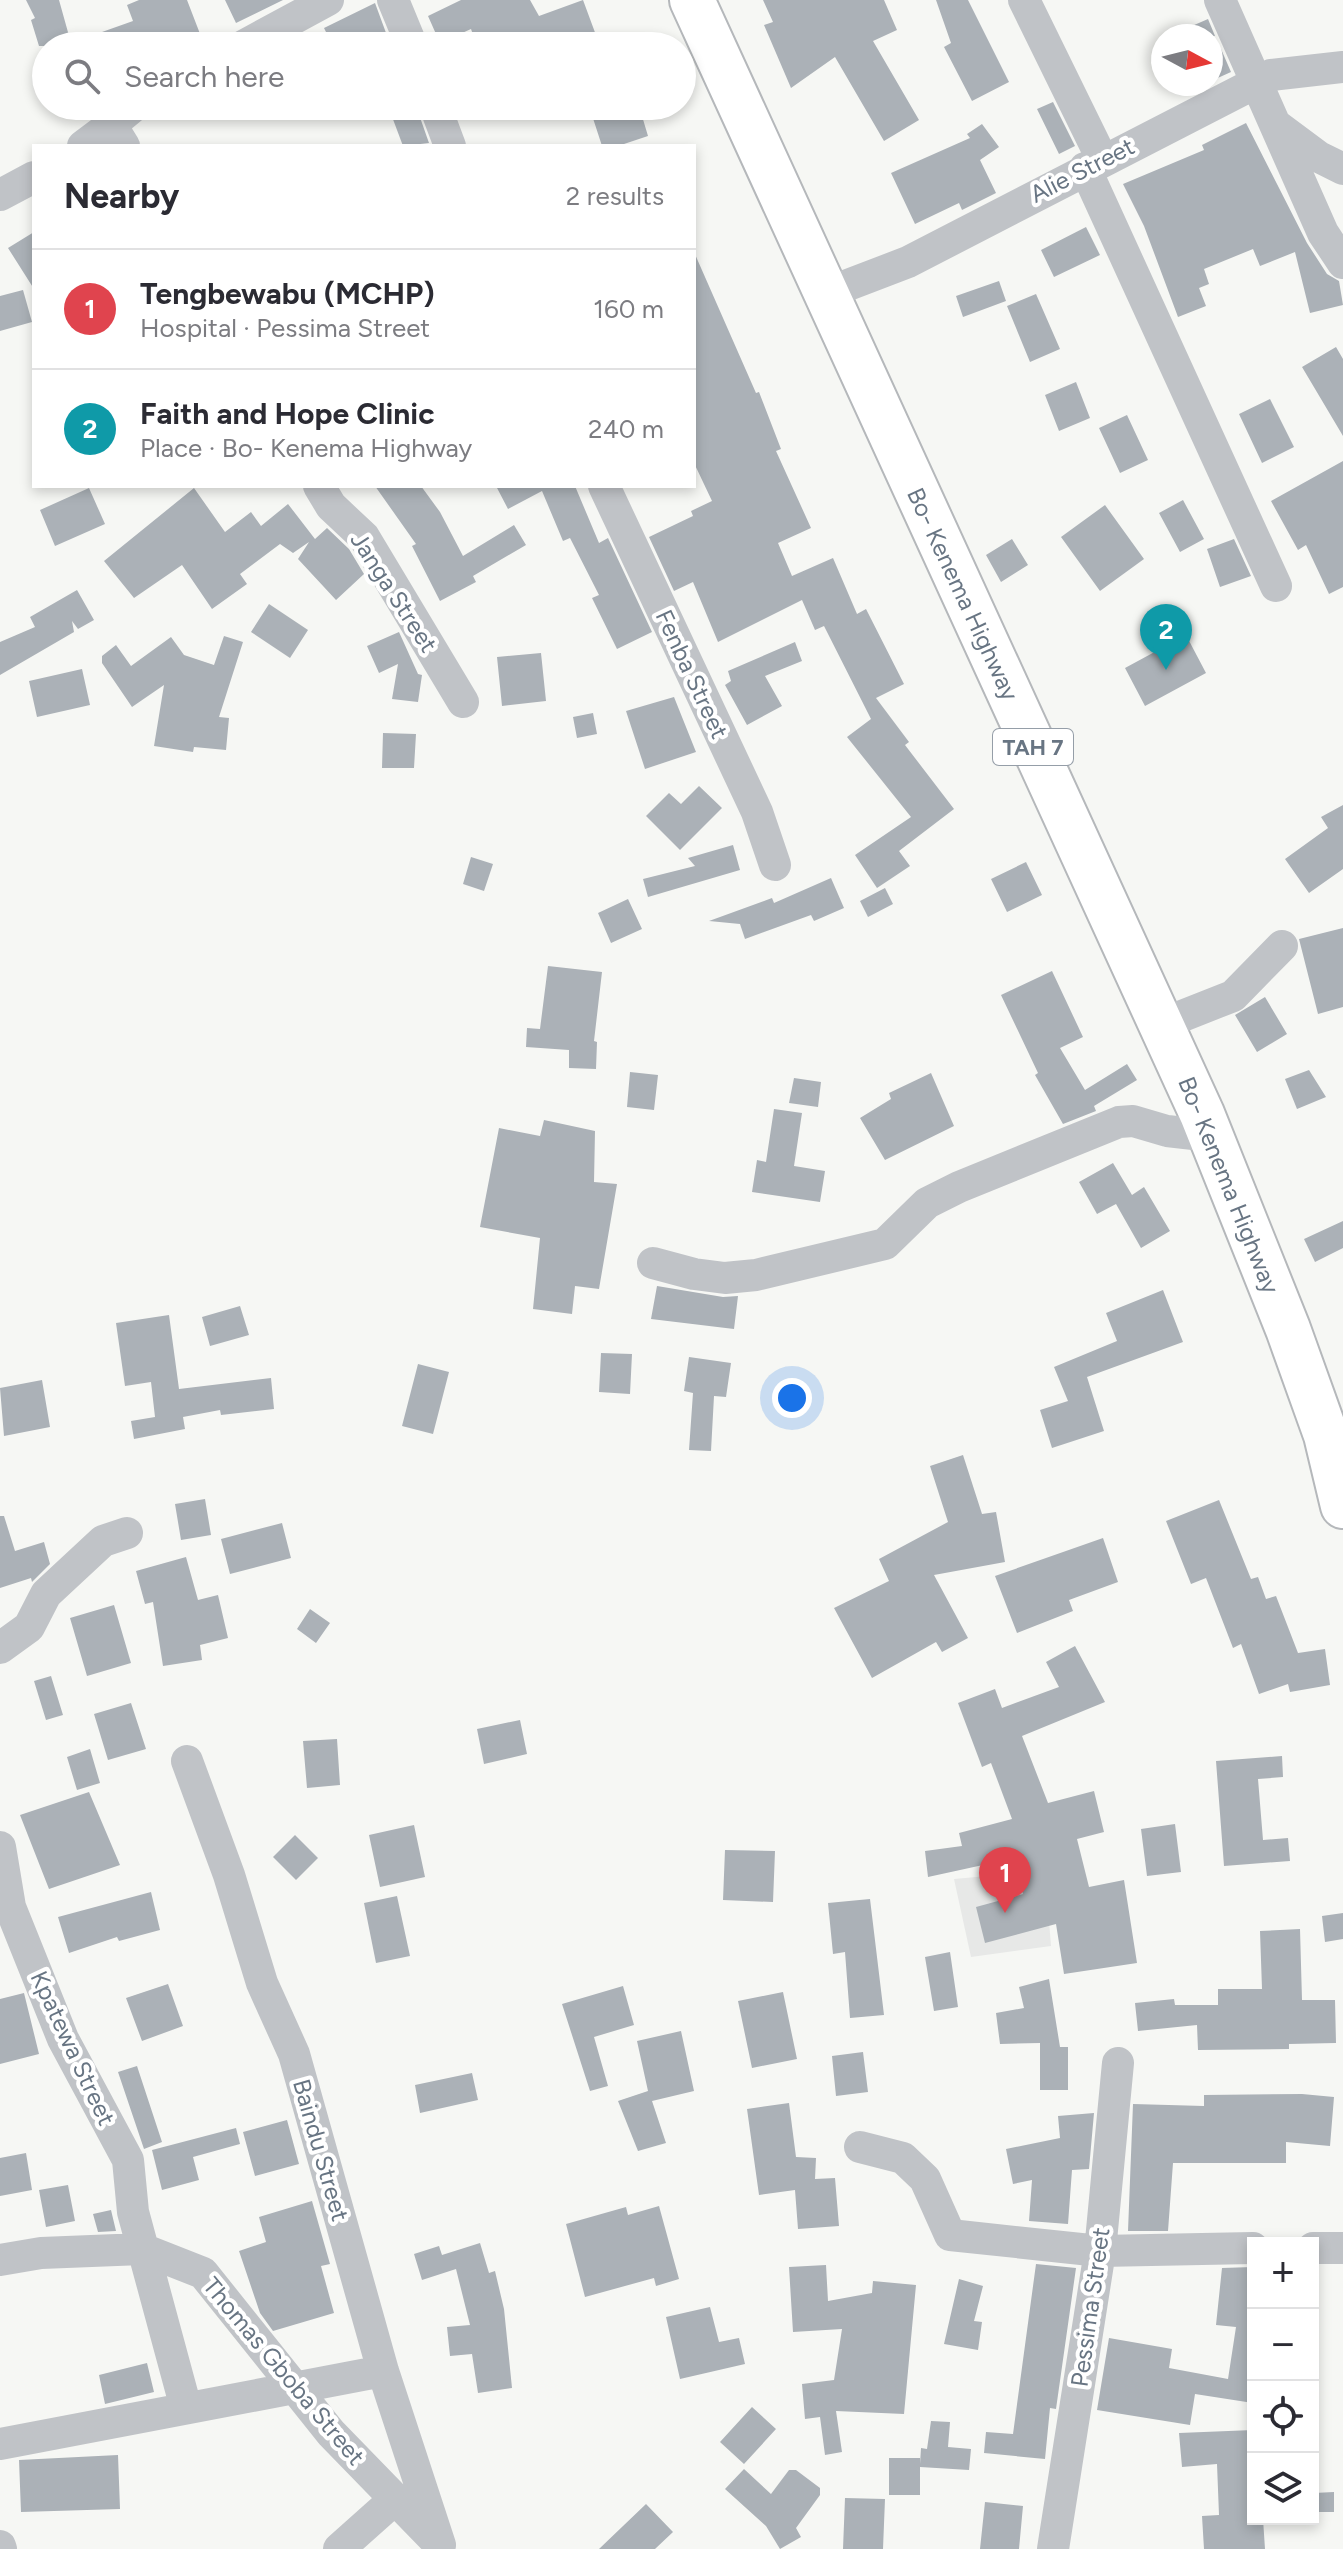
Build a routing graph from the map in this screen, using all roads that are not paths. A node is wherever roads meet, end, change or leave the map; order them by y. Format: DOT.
graph roads {
  1 [pos="328,0"];
  2 [pos="393,0"];
  3 [pos="692,0"];
  4 [pos="1024,0"];
  5 [pos="1220,0"];
  6 [pos="269,32"];
  7 [pos="406,32"];
  8 [pos="1343,67"];
  9 [pos="1255,83"];
  10 [pos="440,120"];
  11 [pos="1273,122"];
  12 [pos="123,126"];
  13 [pos="87,144"];
  14 [pos="449,144"];
  15 [pos="1094,164"];
  16 [pos="1343,169"];
  17 [pos="32,178"];
  18 [pos="0,195"];
  19 [pos="1343,263"];
  20 [pos="827,293"];
  21 [pos="320,488"];
  22 [pos="605,488"];
  23 [pos="1276,586"];
  24 [pos="463,702"];
  25 [pos="775,865"];
  26 [pos="1282,946"];
  27 [pos="1162,1024"];
  28 [pos="1211,1136"];
  29 [pos="653,1263"];
  30 [pos="1336,1441"];
  31 [pos="1343,1506"];
  32 [pos="127,1533"];
  33 [pos="0,1648"];
  34 [pos="187,1761"];
  35 [pos="0,1847"];
  36 [pos="1118,2063"];
  37 [pos="860,2147"];
  38 [pos="1247,2248"];
  39 [pos="1319,2248"];
  40 [pos="1343,2248"];
  41 [pos="142,2249"];
  42 [pos="1100,2251"];
  43 [pos="0,2260"];
  44 [pos="383,2371"];
  45 [pos="296,2389"];
  46 [pos="186,2408"];
  47 [pos="0,2444"];
  48 [pos="395,2499"];
  49 [pos="442,2547"];
  50 [pos="339,2549"];
  51 [pos="1053,2549"];
  1 -- 6 [label="street"];
  2 -- 7 [label="street"];
  3 -- 20 [label="highway, Bo- Kenema Highway / TAH 7"];
  4 -- 15 [label="street"];
  5 -- 9 [label="street"];
  8 -- 9 [label="street, Alie Street"];
  9 -- 11 [label="street"];
  9 -- 15 [label="street, Alie Street"];
  10 -- 14 [label="street"];
  11 -- 16 [label="street"];
  11 -- 19 [label="street"];
  12 -- 13 [label="street"];
  15 -- 20 [label="street, Alie Street"];
  15 -- 23 [label="street"];
  17 -- 18 [label="street"];
  20 -- 27 [label="highway, Bo- Kenema Highway / TAH 7"];
  21 -- 24 [label="street, Janga Street"];
  22 -- 25 [label="street, Fenba Street"];
  26 -- 27 [label="street"];
  27 -- 28 [label="highway, Bo- Kenema Highway / TAH 7"];
  28 -- 29 [label="street"];
  28 -- 30 [label="highway, Bo- Kenema Highway / TAH 7"];
  30 -- 31 [label="highway, Bo- Kenema Highway / TAH 7"];
  32 -- 33 [label="street"];
  34 -- 44 [label="street, Baindu Street"];
  35 -- 41 [label="street, Kpatewa Street"];
  36 -- 42 [label="street, Pessima Street"];
  37 -- 42 [label="street"];
  38 -- 42 [label="street"];
  39 -- 40 [label="street"];
  41 -- 43 [label="street, Thomas Gboba Street"];
  41 -- 45 [label="street, Thomas Gboba Street"];
  41 -- 46 [label="street, Kpatewa Street"];
  42 -- 51 [label="street, Pessima Street"];
  44 -- 45 [label="street"];
  44 -- 49 [label="street, Baindu Street"];
  45 -- 46 [label="street"];
  45 -- 48 [label="street, Thomas Gboba Street"];
  46 -- 47 [label="street"];
  48 -- 49 [label="street, Thomas Gboba Street"];
  48 -- 50 [label="street"];
}
